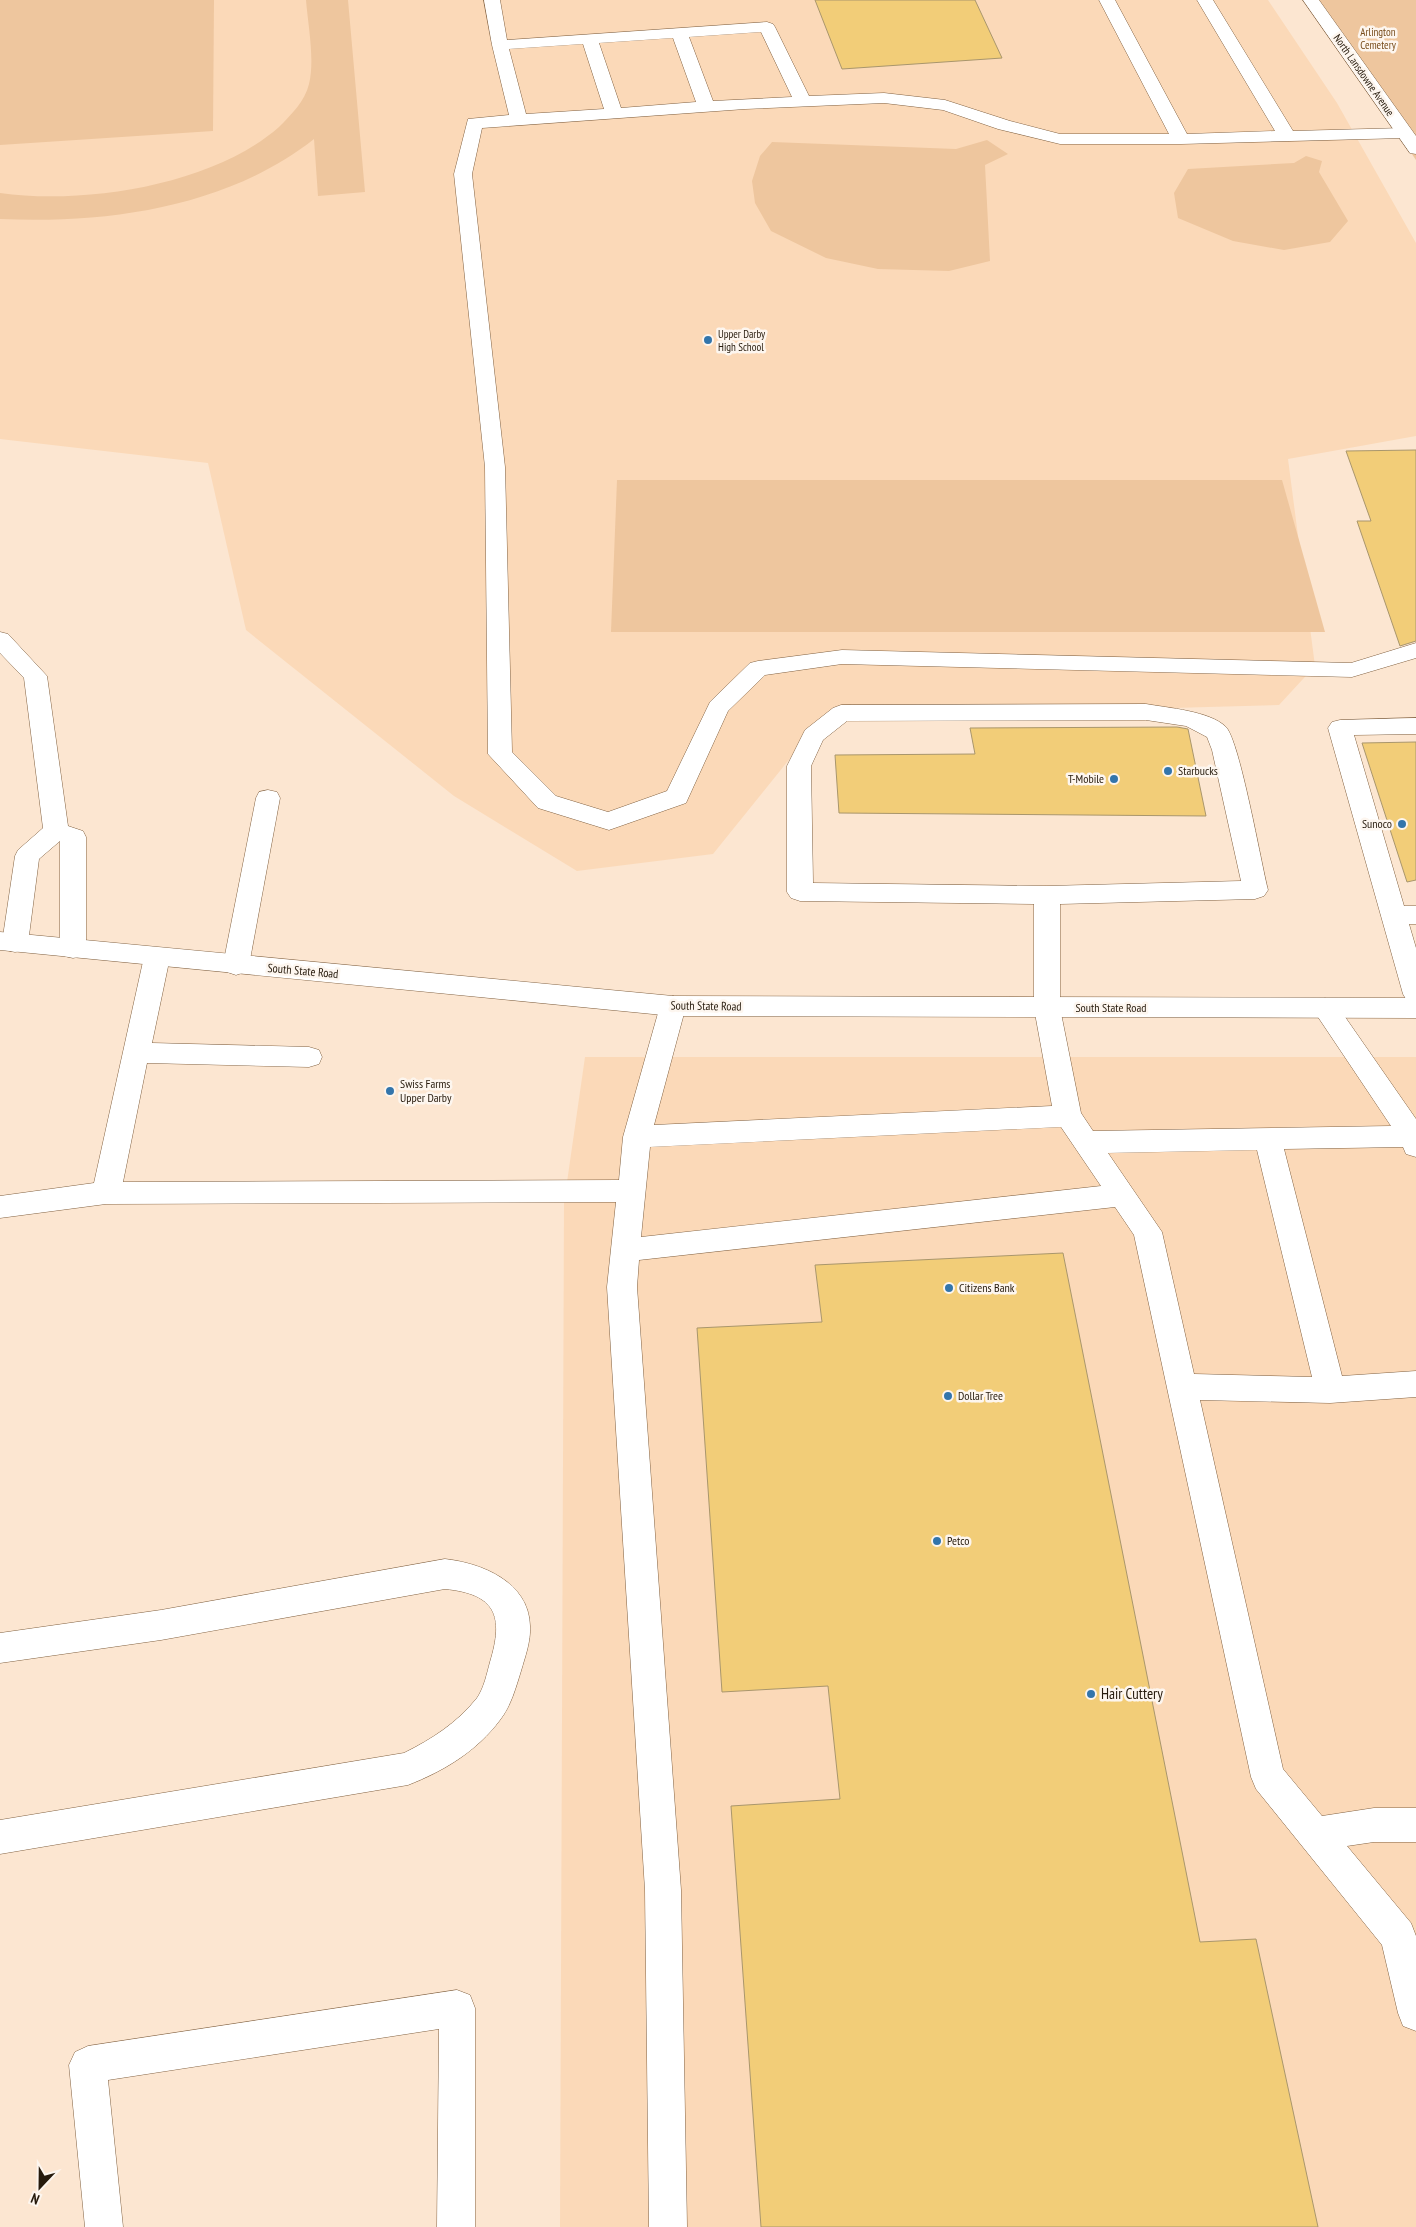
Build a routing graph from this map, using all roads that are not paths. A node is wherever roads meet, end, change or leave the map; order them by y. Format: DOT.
graph roads {
  1 [pos="492,0"];
  2 [pos="1107,0"];
  3 [pos="1205,0"];
  4 [pos="1311,0"];
  5 [pos="679,33"];
  6 [pos="589,39"];
  7 [pos="500,45"];
  8 [pos="803,102"];
  9 [pos="706,106"];
  10 [pos="614,113"];
  11 [pos="519,119"];
  12 [pos="1404,133"];
  13 [pos="1287,136"];
  14 [pos="1181,139"];
  15 [pos="1416,149"];
  16 [pos="0,639"];
  17 [pos="1416,650"];
  18 [pos="1416,726"];
  19 [pos="268,798"];
  20 [pos="56,831"];
  21 [pos="1047,895"];
  22 [pos="1405,916"];
  23 [pos="8,942"];
  24 [pos="73,949"];
  25 [pos="157,956"];
  26 [pos="236,965"];
  27 [pos="1416,994"];
  28 [pos="673,1006"];
  29 [pos="1047,1008"];
  30 [pos="1325,1008"];
  31 [pos="1416,1008"];
  32 [pos="137,1053"];
  33 [pos="309,1057"];
  34 [pos="1068,1116"];
  35 [pos="638,1137"];
  36 [pos="1268,1139"];
  37 [pos="1415,1139"];
  38 [pos="1086,1142"];
  39 [pos="632,1190"];
  40 [pos="106,1193"];
  41 [pos="1122,1195"];
  42 [pos="0,1207"];
  43 [pos="626,1250"];
  44 [pos="1416,1384"];
  45 [pos="1182,1387"];
  46 [pos="1330,1390"];
  47 [pos="0,1648"];
  48 [pos="1416,1825"];
  49 [pos="1315,1834"];
  50 [pos="0,1837"];
  51 [pos="1416,2013"];
  52 [pos="104,2227"];
  53 [pos="456,2227"];
  54 [pos="668,2227"];
  1 -- 7 [label="main road"];
  2 -- 14 [label="main road"];
  3 -- 13 [label="main road"];
  4 -- 12 [label="main road, North Lansdowne Avenue"];
  5 -- 6 [label="main road"];
  5 -- 8 [label="main road"];
  5 -- 9 [label="main road"];
  6 -- 7 [label="main road"];
  6 -- 10 [label="main road"];
  7 -- 11 [label="main road"];
  8 -- 9 [label="main road"];
  8 -- 14 [label="main road"];
  9 -- 10 [label="main road"];
  10 -- 11 [label="main road"];
  11 -- 17 [label="main road"];
  12 -- 13 [label="main road"];
  12 -- 15 [label="main road, North Lansdowne Avenue"];
  13 -- 14 [label="main road"];
  16 -- 20 [label="main road"];
  18 -- 22 [label="main road"];
  19 -- 26 [label="main road"];
  20 -- 23 [label="main road"];
  20 -- 24 [label="main road"];
  21 -- 21 [label="main road"];
  21 -- 29 [label="main road"];
  22 -- 27 [label="main road"];
  23 -- 24 [label="main road, South State Road"];
  24 -- 25 [label="main road, South State Road"];
  25 -- 26 [label="main road, South State Road"];
  25 -- 32 [label="main road"];
  26 -- 28 [label="main road, South State Road"];
  28 -- 29 [label="main road, South State Road"];
  28 -- 35 [label="main road"];
  29 -- 30 [label="main road, South State Road"];
  29 -- 34 [label="main road"];
  30 -- 31 [label="main road, South State Road"];
  30 -- 37 [label="main road"];
  32 -- 33 [label="main road"];
  32 -- 40 [label="main road"];
  34 -- 35 [label="main road"];
  34 -- 38 [label="main road"];
  35 -- 39 [label="main road"];
  36 -- 37 [label="main road"];
  36 -- 38 [label="main road"];
  36 -- 46 [label="main road"];
  38 -- 41 [label="main road"];
  39 -- 40 [label="main road"];
  39 -- 43 [label="main road"];
  40 -- 42 [label="main road"];
  41 -- 43 [label="main road"];
  41 -- 45 [label="main road"];
  43 -- 54 [label="main road"];
  44 -- 46 [label="main road"];
  45 -- 46 [label="main road"];
  45 -- 49 [label="main road"];
  47 -- 50 [label="main road"];
  48 -- 49 [label="main road"];
  49 -- 51 [label="main road"];
  52 -- 53 [label="main road"];
}
